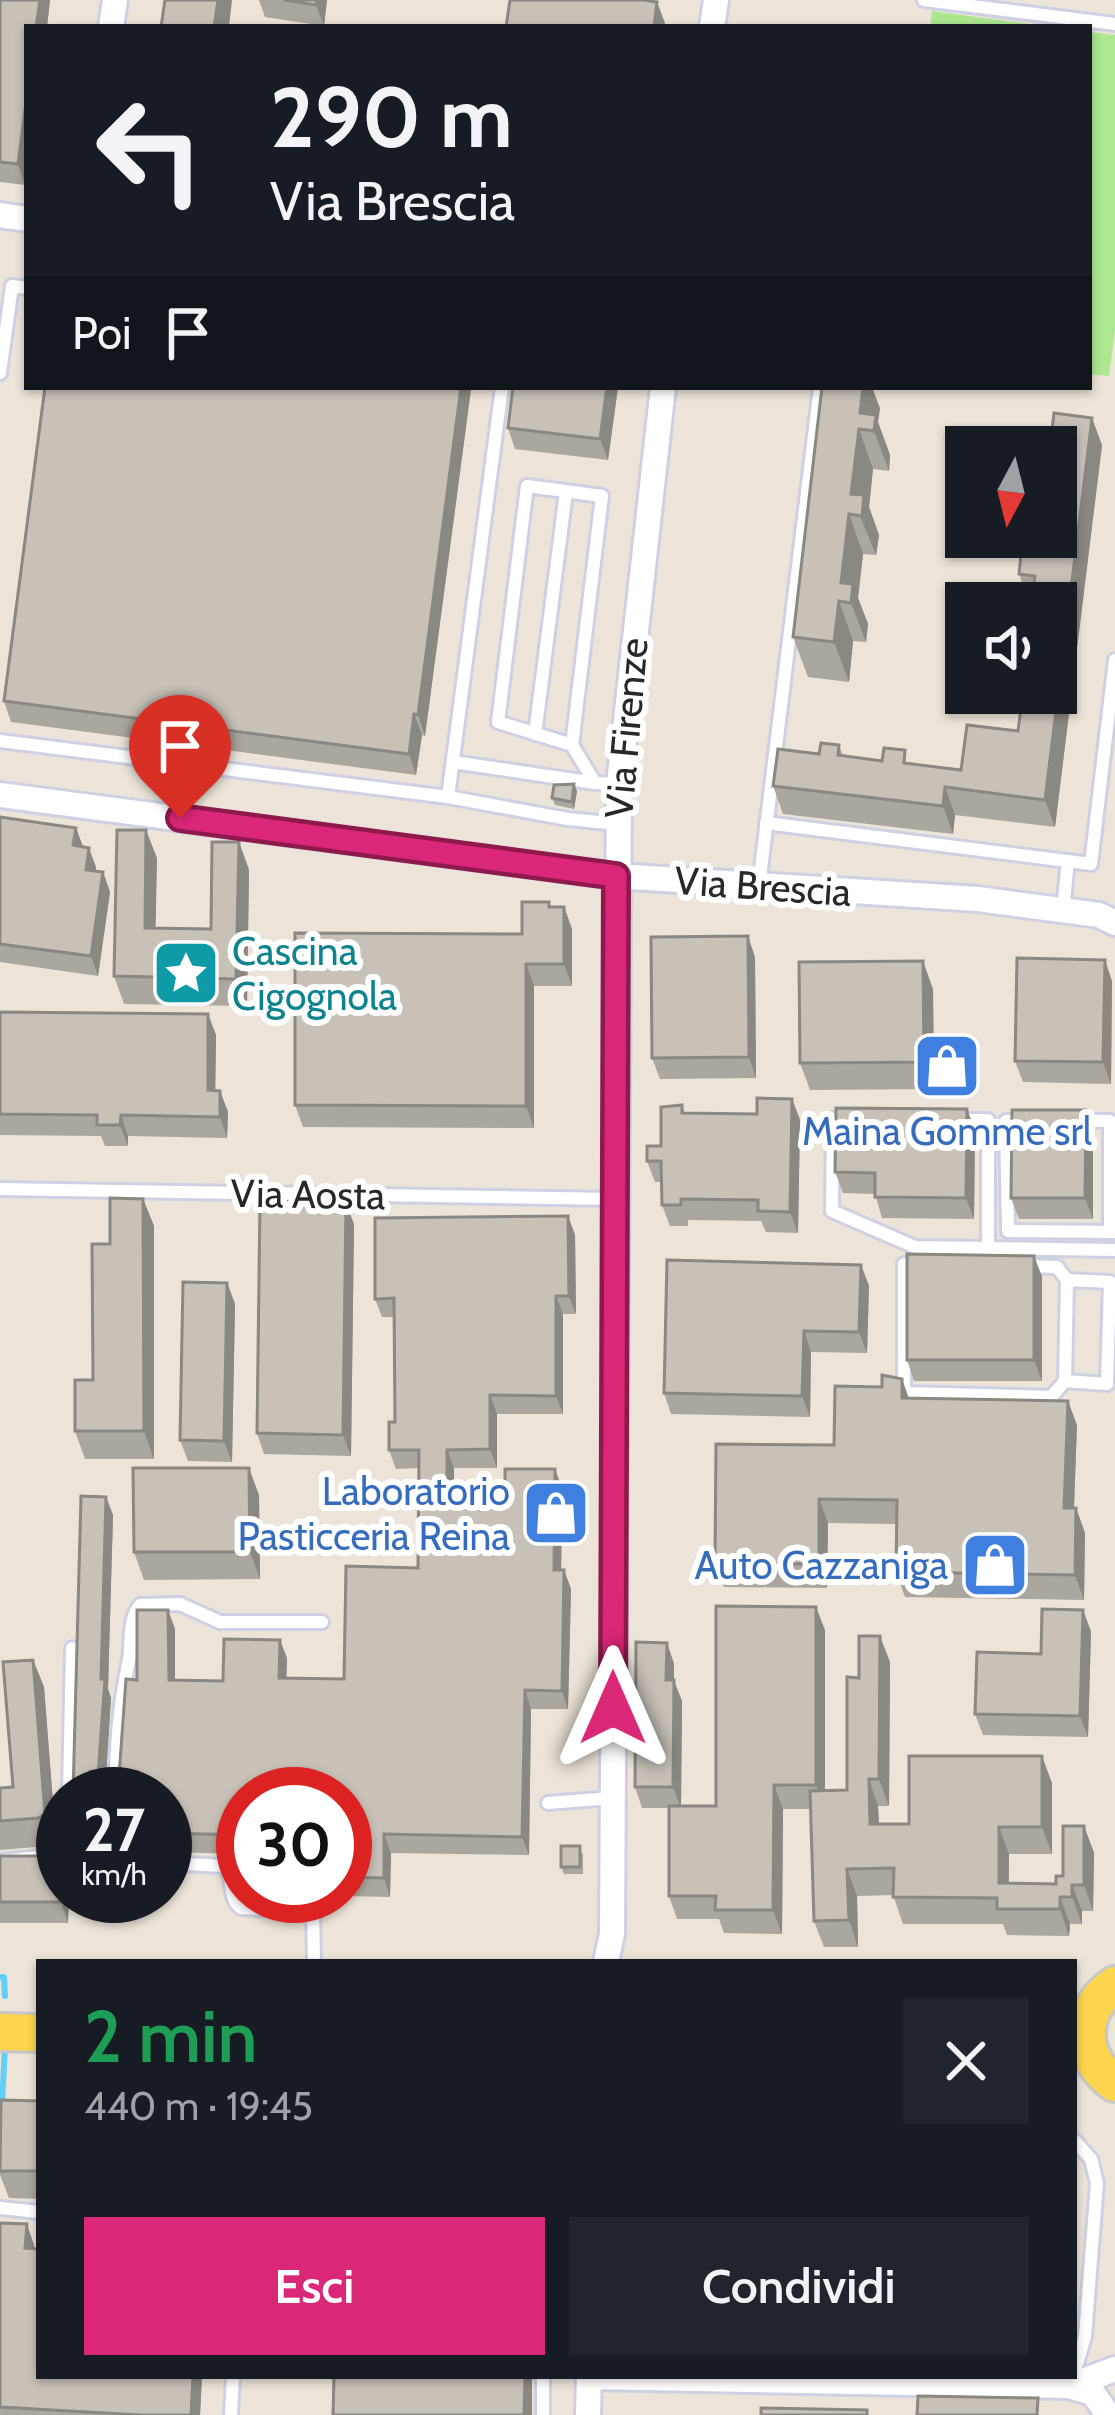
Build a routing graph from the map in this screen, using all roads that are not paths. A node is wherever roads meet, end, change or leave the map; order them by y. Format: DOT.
graph roads {
  1 [pos="924,0"];
  2 [pos="1115,24"];
  3 [pos="24,288"];
  4 [pos="0,374"];
  5 [pos="502,390"];
  6 [pos="663,390"];
  7 [pos="820,390"];
  8 [pos="566,492"];
  9 [pos="1115,660"];
  10 [pos="535,734"];
  11 [pos="0,741"];
  12 [pos="572,745"];
  13 [pos="453,762"];
  14 [pos="607,783"];
  15 [pos="0,795"];
  16 [pos="448,797"];
  17 [pos="766,823"];
  18 [pos="618,824"];
  19 [pos="1068,861"];
  20 [pos="616,876"];
  21 [pos="759,885"];
  22 [pos="1064,910"];
  23 [pos="1110,914"];
  24 [pos="877,1119"];
  25 [pos="944,1120"];
  26 [pos="1048,1121"];
  27 [pos="1069,1121"];
  28 [pos="0,1189"];
  29 [pos="616,1199"];
  30 [pos="1113,1231"];
  31 [pos="988,1248"];
  32 [pos="1115,1250"];
  33 [pos="948,1265"];
  34 [pos="1014,1266"];
  35 [pos="1066,1280"];
  36 [pos="1112,1316"];
  37 [pos="1065,1382"];
  38 [pos="322,1622"];
  39 [pos="72,1648"];
  40 [pos="70,1767"];
  41 [pos="116,1767"];
  42 [pos="613,1798"];
  43 [pos="548,1802"];
  44 [pos="36,1857"];
  45 [pos="0,1861"];
  46 [pos="192,1865"];
  47 [pos="613,1934"];
  48 [pos="314,1959"];
  49 [pos="608,1959"];
  50 [pos="621,1959"];
  51 [pos="1097,1995"];
  52 [pos="0,2015"];
  53 [pos="36,2016"];
  54 [pos="0,2032"];
  55 [pos="36,2032"];
  56 [pos="1098,2075"];
  57 [pos="1077,2143"];
  58 [pos="0,2208"];
  59 [pos="36,2212"];
  60 [pos="1077,2362"];
  61 [pos="1115,2369"];
  62 [pos="1077,2378"];
  63 [pos="233,2379"];
  64 [pos="543,2379"];
  65 [pos="590,2379"];
  66 [pos="1072,2379"];
  67 [pos="231,2415"];
  68 [pos="543,2415"];
  69 [pos="588,2415"];
  70 [pos="1108,2415"];
  1 -- 2 [label="lane"];
  3 -- 4 [label="lane"];
  5 -- 13 [label="lane"];
  6 -- 14 [label="street, Via Firenze"];
  7 -- 17 [label="lane"];
  8 -- 10 [label="lane"];
  8 -- 10 [label="lane"];
  8 -- 12 [label="lane"];
  9 -- 19 [label="lane"];
  10 -- 12 [label="lane"];
  11 -- 16 [label="lane"];
  12 -- 14 [label="lane"];
  13 -- 14 [label="lane"];
  13 -- 16 [label="lane"];
  14 -- 18 [label="street, Via Firenze"];
  15 -- 20 [label="street, Via Brescia"];
  16 -- 18 [label="lane"];
  17 -- 19 [label="lane"];
  17 -- 21 [label="lane"];
  18 -- 20 [label="street, Via Firenze"];
  19 -- 22 [label="lane"];
  20 -- 21 [label="street, Via Brescia"];
  20 -- 29 [label="street, Via Firenze"];
  21 -- 22 [label="street, Via Brescia"];
  22 -- 23 [label="street, Via Brescia"];
  24 -- 31 [label="lane"];
  25 -- 31 [label="lane"];
  26 -- 30 [label="lane"];
  27 -- 30 [label="lane"];
  28 -- 29 [label="lane, Via Aosta"];
  29 -- 42 [label="street, Via Firenze"];
  31 -- 32 [label="lane"];
  33 -- 37 [label="lane"];
  34 -- 35 [label="lane"];
  35 -- 36 [label="lane"];
  35 -- 37 [label="lane"];
  36 -- 37 [label="lane"];
  38 -- 41 [label="lane"];
  39 -- 40 [label="lane"];
  42 -- 43 [label="lane"];
  42 -- 47 [label="street, Via Firenze"];
  44 -- 45 [label="lane"];
  46 -- 48 [label="lane"];
  47 -- 49 [label="street, Via Firenze"];
  47 -- 50 [label="street, Via Firenze"];
  51 -- 56 [label="main road"];
  52 -- 53 [label="main road"];
  54 -- 55 [label="main road"];
  57 -- 60 [label="lane"];
  58 -- 59 [label="lane"];
  61 -- 62 [label="street"];
  63 -- 67 [label="lane"];
  64 -- 68 [label="lane"];
  65 -- 69 [label="street"];
  66 -- 70 [label="street"];
}
